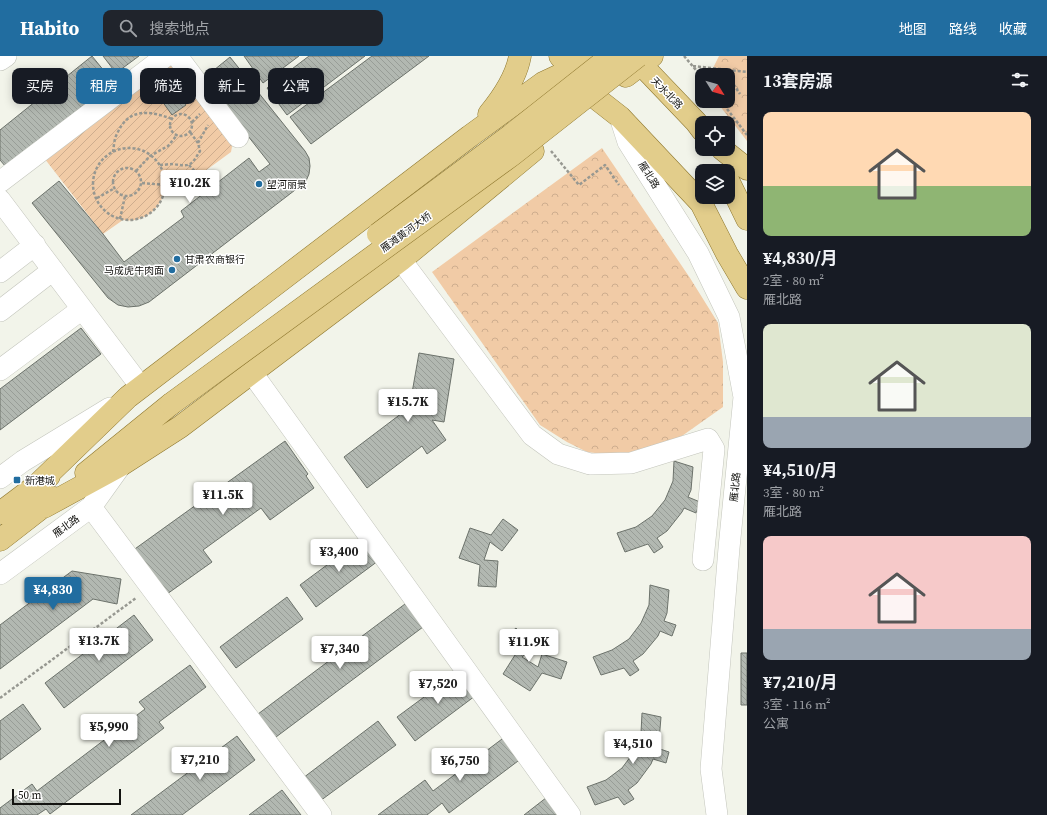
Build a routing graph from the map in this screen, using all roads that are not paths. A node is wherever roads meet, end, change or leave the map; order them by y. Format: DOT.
graph roads {
  1 [pos="6,56"];
  2 [pos="166,56"];
  3 [pos="177,56"];
  4 [pos="520,56"];
  5 [pos="594,56"];
  6 [pos="611,56"];
  7 [pos="640,58"];
  8 [pos="0,60"];
  9 [pos="566,62"];
  10 [pos="597,99"];
  11 [pos="620,117"];
  12 [pos="695,121"];
  13 [pos="470,136"];
  14 [pos="238,137"];
  15 [pos="731,156"];
  16 [pos="747,169"];
  17 [pos="0,182"];
  18 [pos="735,194"];
  19 [pos="0,200"];
  20 [pos="747,219"];
  21 [pos="7,224"];
  22 [pos="35,245"];
  23 [pos="401,260"];
  24 [pos="53,270"];
  25 [pos="0,272"];
  26 [pos="747,288"];
  27 [pos="82,309"];
  28 [pos="0,311"];
  29 [pos="0,370"];
  30 [pos="252,372"];
  31 [pos="135,392"];
  32 [pos="167,398"];
  33 [pos="121,465"];
  34 [pos="0,478"];
  35 [pos="37,485"];
  36 [pos="44,507"];
  37 [pos="91,508"];
  38 [pos="0,512"];
  39 [pos="0,540"];
  40 [pos="703,560"];
  41 [pos="0,574"];
  42 [pos="321,815"];
  43 [pos="570,815"];
  44 [pos="717,815"];
  1 -- 8 [label="street"];
  2 -- 17 [label="street"];
  3 -- 14 [label="street"];
  4 -- 13 [label="main road"];
  5 -- 9 [label="main road"];
  6 -- 32 [label="main road, 雁滩黄河大桥, bridge"];
  7 -- 10 [label="main road"];
  7 -- 12 [label="main road, 天水北路"];
  7 -- 32 [label="main road, 雁滩黄河大桥, bridge"];
  9 -- 10 [label="main road"];
  9 -- 13 [label="main road"];
  10 -- 11 [label="main road"];
  10 -- 23 [label="main road"];
  11 -- 26 [label="main road"];
  11 -- 44 [label="street, 雁北路"];
  13 -- 31 [label="main road"];
  15 -- 16 [label="main road"];
  18 -- 20 [label="main road"];
  19 -- 21 [label="street"];
  21 -- 22 [label="street"];
  22 -- 24 [label="street"];
  22 -- 25 [label="street"];
  23 -- 30 [label="main road"];
  23 -- 40 [label="street"];
  24 -- 27 [label="street"];
  24 -- 28 [label="street"];
  27 -- 29 [label="street"];
  27 -- 31 [label="street"];
  30 -- 33 [label="main road"];
  30 -- 43 [label="street"];
  31 -- 34 [label="street"];
  31 -- 35 [label="main road"];
  32 -- 35 [label="main road"];
  32 -- 36 [label="main road"];
  33 -- 36 [label="main road"];
  33 -- 37 [label="street, 雁北路"];
  35 -- 38 [label="main road"];
  36 -- 39 [label="main road"];
  37 -- 41 [label="street, 雁北路"];
  37 -- 42 [label="street"];
}
